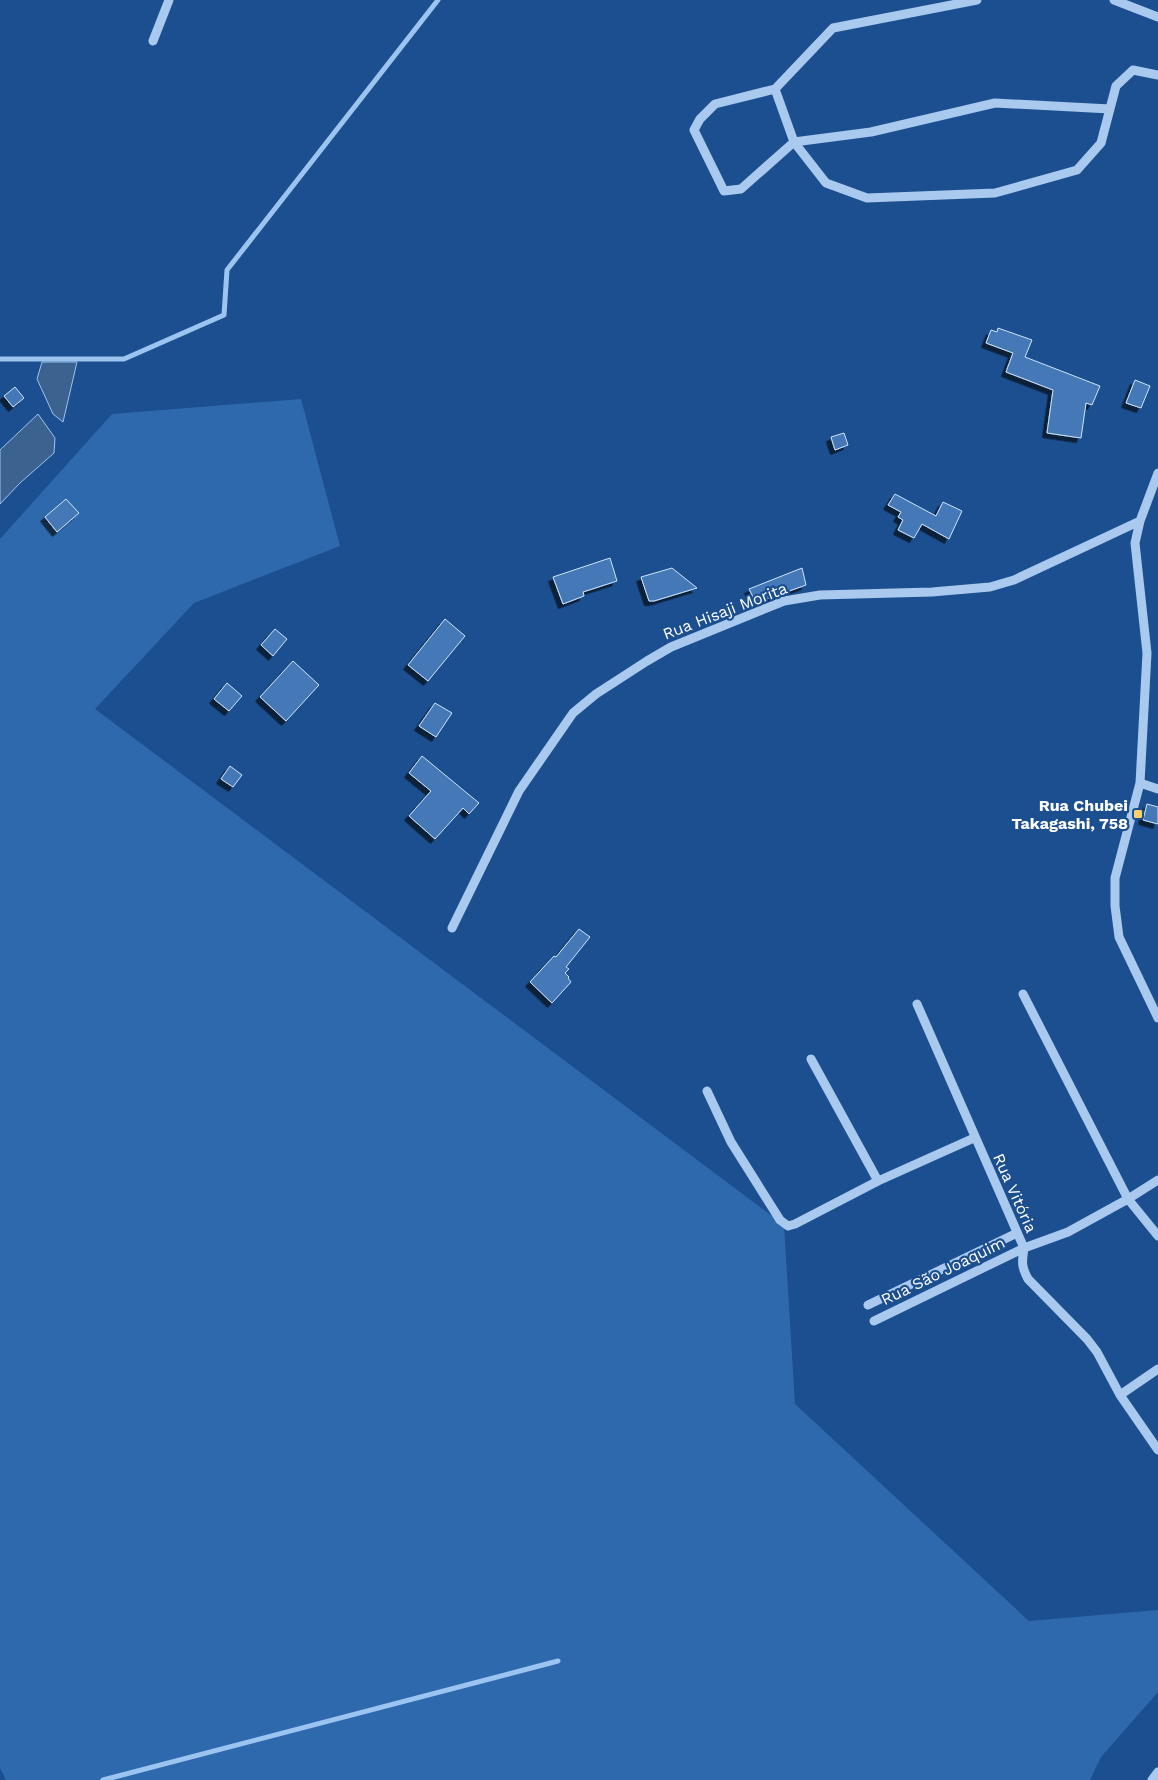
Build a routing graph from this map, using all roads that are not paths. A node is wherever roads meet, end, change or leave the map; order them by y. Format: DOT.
graph roads {
  1 [pos="169,0"];
  2 [pos="977,0"];
  3 [pos="1114,0"];
  4 [pos="1158,18"];
  5 [pos="153,41"];
  6 [pos="1158,75"];
  7 [pos="775,89"];
  8 [pos="1110,109"];
  9 [pos="794,142"];
  10 [pos="1158,473"];
  11 [pos="1140,521"];
  12 [pos="1140,783"];
  13 [pos="1158,789"];
  14 [pos="452,928"];
  15 [pos="1023,994"];
  16 [pos="917,1004"];
  17 [pos="1158,1018"];
  18 [pos="811,1059"];
  19 [pos="707,1091"];
  20 [pos="974,1138"];
  21 [pos="1158,1180"];
  22 [pos="878,1181"];
  23 [pos="1128,1200"];
  24 [pos="1017,1234"];
  25 [pos="1158,1236"];
  26 [pos="1024,1248"];
  27 [pos="868,1305"];
  28 [pos="874,1321"];
  29 [pos="1158,1370"];
  30 [pos="1120,1395"];
  31 [pos="1158,1450"];
  32 [pos="1158,1772"];
  33 [pos="1152,1780"];
  1 -- 5 [label="street"];
  2 -- 7 [label="street"];
  3 -- 4 [label="street"];
  6 -- 8 [label="street"];
  7 -- 9 [label="street"];
  7 -- 9 [label="street"];
  8 -- 9 [label="street"];
  8 -- 9 [label="street"];
  10 -- 11 [label="street"];
  11 -- 12 [label="street"];
  11 -- 14 [label="street, Rua Hisaji Morita"];
  12 -- 13 [label="street"];
  12 -- 17 [label="street"];
  15 -- 23 [label="street"];
  16 -- 20 [label="street, Rua Vitória"];
  18 -- 22 [label="street"];
  19 -- 22 [label="street"];
  20 -- 22 [label="street"];
  20 -- 24 [label="street, Rua Vitória"];
  21 -- 23 [label="street, Rua São Joaquim"];
  23 -- 25 [label="street"];
  23 -- 26 [label="street, Rua São Joaquim"];
  24 -- 26 [label="street, Rua Vitória"];
  24 -- 27 [label="street"];
  26 -- 28 [label="street, Rua São Joaquim"];
  26 -- 30 [label="street, Rua Vitória"];
  29 -- 30 [label="street"];
  30 -- 31 [label="street, Rua Vitória"];
  32 -- 33 [label="street"];
}
